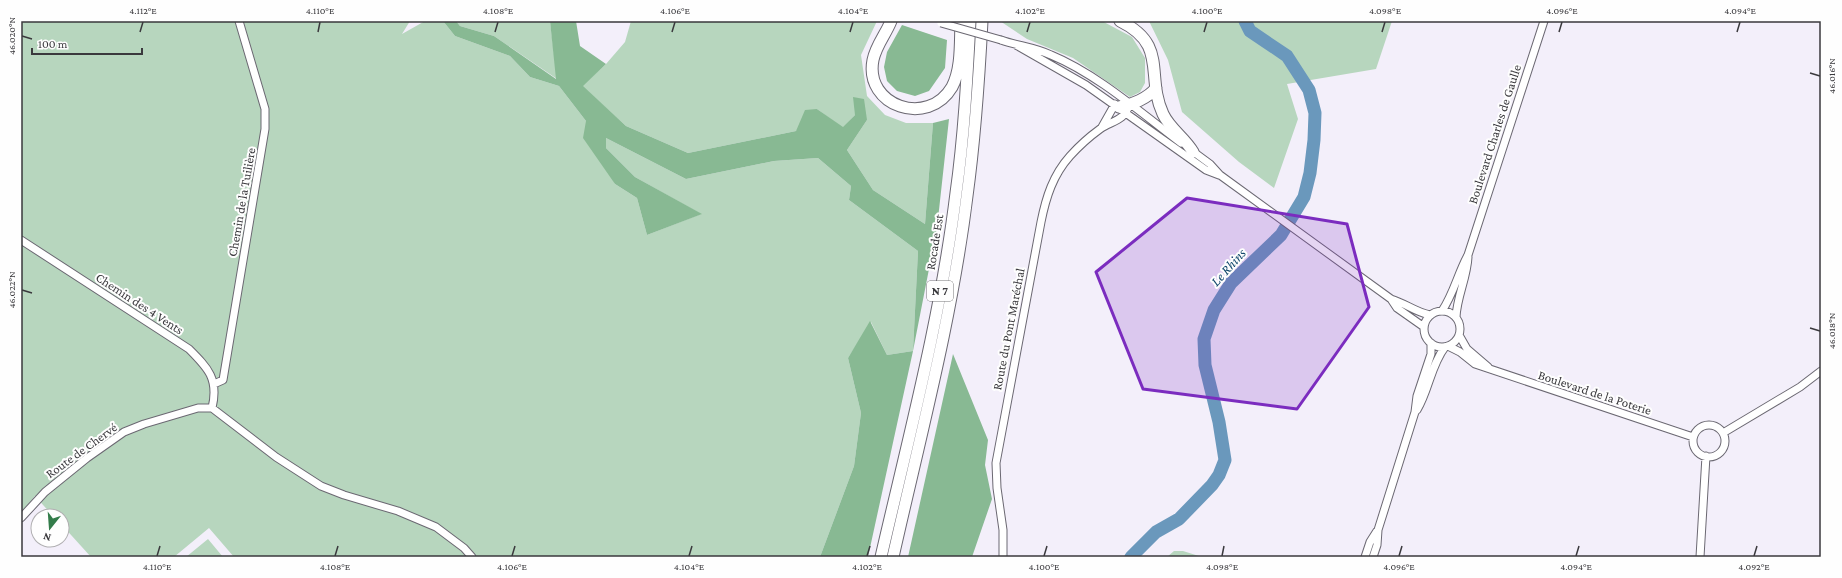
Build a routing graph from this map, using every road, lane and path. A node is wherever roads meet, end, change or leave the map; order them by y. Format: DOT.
graph roads {
  1 [pos="239,21"];
  2 [pos="961,21"];
  3 [pos="970,21"];
  4 [pos="982,21"];
  5 [pos="1120,21"];
  6 [pos="1544,21"];
  7 [pos="892,22"];
  8 [pos="939,22"];
  9 [pos="1014,44"];
  10 [pos="1156,88"];
  11 [pos="1123,106"];
  12 [pos="1102,128"];
  13 [pos="1193,152"];
  14 [pos="1220,175"];
  15 [pos="21,240"];
  16 [pos="1468,254"];
  17 [pos="1392,299"];
  18 [pos="1442,311"];
  19 [pos="1430,315"];
  20 [pos="1456,317"];
  21 [pos="1424,327"];
  22 [pos="1459,335"];
  23 [pos="1431,343"];
  24 [pos="1446,346"];
  25 [pos="1490,368"];
  26 [pos="1821,371"];
  27 [pos="214,384"];
  28 [pos="212,408"];
  29 [pos="1415,412"];
  30 [pos="1723,433"];
  31 [pos="1693,437"];
  32 [pos="1706,456"];
  33 [pos="21,518"];
  34 [pos="1378,530"];
  35 [pos="472,557"];
  36 [pos="882,557"];
  37 [pos="893,557"];
  38 [pos="1003,557"];
  39 [pos="1365,557"];
  40 [pos="1373,557"];
  41 [pos="1700,557"];
  1 -- 27 [label="street, Chemin de la Tuilière"];
  2 -- 7 [label="highway"];
  3 -- 36 [label="highway, Rocade Est / N 7"];
  4 -- 37 [label="highway, Rocade Est / N 7"];
  5 -- 10 [label="highway"];
  6 -- 16 [label="street, Boulevard Charles de Gaulle"];
  8 -- 9 [label="street, bridge"];
  9 -- 11 [label="street"];
  9 -- 11 [label="street"];
  10 -- 11 [label="highway"];
  10 -- 13 [label="highway"];
  11 -- 12 [label="street, Route du Pont Maréchal"];
  11 -- 12 [label="street, Route du Pont Maréchal"];
  11 -- 13 [label="street"];
  11 -- 14 [label="street"];
  12 -- 38 [label="street, Route du Pont Maréchal"];
  13 -- 14 [label="street"];
  14 -- 17 [label="street"];
  15 -- 27 [label="street, Chemin des 4 Vents"];
  16 -- 18 [label="street, Boulevard Charles de Gaulle"];
  16 -- 20 [label="street, Boulevard Charles de Gaulle"];
  17 -- 19 [label="street"];
  17 -- 21 [label="street"];
  18 -- 19 [label="street"];
  18 -- 20 [label="street"];
  19 -- 21 [label="street"];
  20 -- 22 [label="street"];
  21 -- 23 [label="street"];
  22 -- 24 [label="street"];
  22 -- 25 [label="street, Boulevard de la Poterie"];
  23 -- 24 [label="street"];
  23 -- 29 [label="street"];
  24 -- 25 [label="street, Boulevard de la Poterie"];
  24 -- 29 [label="street"];
  25 -- 31 [label="street, Boulevard de la Poterie"];
  26 -- 30 [label="street"];
  27 -- 28 [label="street, Chemin des 4 Vents"];
  28 -- 33 [label="street, Route de Chervé"];
  28 -- 35 [label="street"];
  29 -- 34 [label="street"];
  30 -- 31 [label="street"];
  30 -- 32 [label="street"];
  31 -- 32 [label="street"];
  32 -- 41 [label="street"];
  34 -- 39 [label="street"];
  34 -- 40 [label="street"];
}
